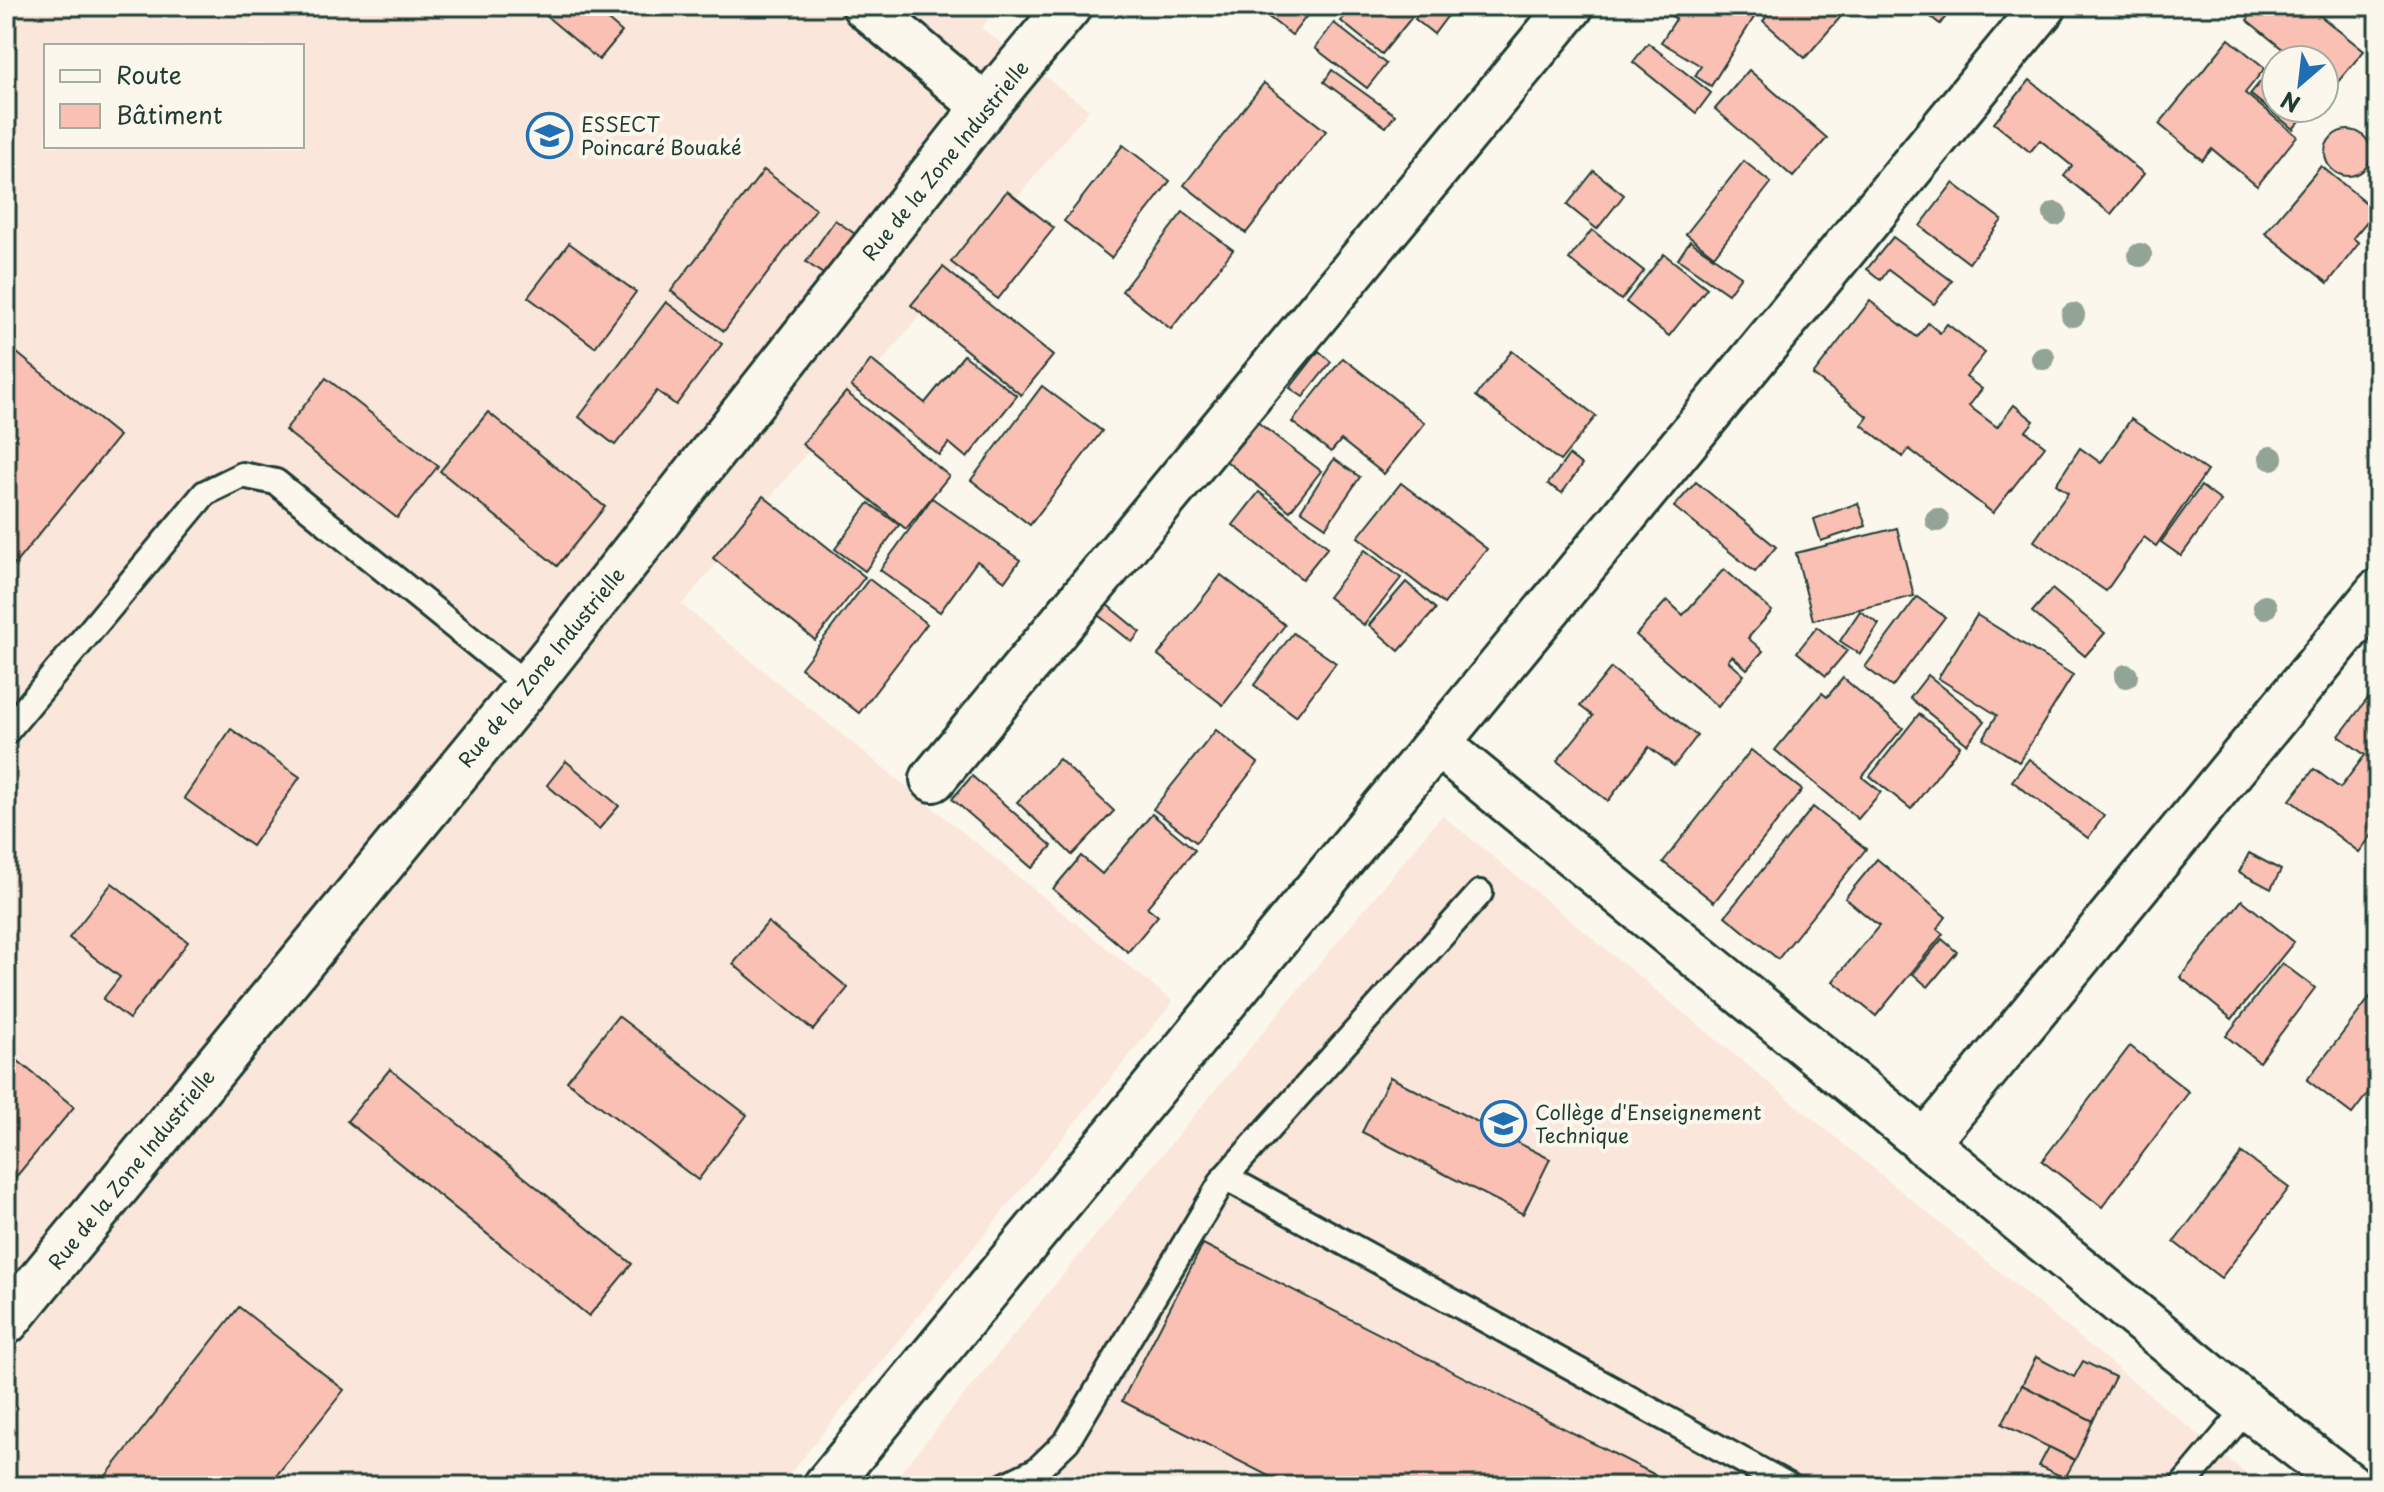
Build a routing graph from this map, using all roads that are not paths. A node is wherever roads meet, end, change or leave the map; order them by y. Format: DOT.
graph roads {
  1 [pos="865,6"];
  2 [pos="1069,6"];
  3 [pos="1571,6"];
  4 [pos="2044,6"];
  5 [pos="985,107"];
  6 [pos="2378,592"];
  7 [pos="528,686"];
  8 [pos="6,732"];
  9 [pos="1438,744"];
  10 [pos="933,779"];
  11 [pos="1480,893"];
  12 [pos="1925,1144"];
  13 [pos="1225,1177"];
  14 [pos="6,1322"];
  15 [pos="2248,1407"];
  16 [pos="826,1486"];
  17 [pos="1007,1486"];
  18 [pos="1789,1486"];
  19 [pos="2182,1486"];
  20 [pos="2350,1486"];
  1 -- 5 [label="street"];
  2 -- 5 [label="street, Rue de la Zone Industrielle"];
  3 -- 10 [label="street"];
  4 -- 9 [label="street"];
  5 -- 7 [label="street, Rue de la Zone Industrielle"];
  6 -- 12 [label="street"];
  7 -- 8 [label="lane"];
  7 -- 14 [label="street, Rue de la Zone Industrielle"];
  9 -- 12 [label="street"];
  9 -- 16 [label="street"];
  11 -- 13 [label="lane"];
  12 -- 15 [label="street"];
  13 -- 17 [label="lane"];
  13 -- 18 [label="lane"];
  15 -- 19 [label="lane"];
  15 -- 20 [label="street"];
}
